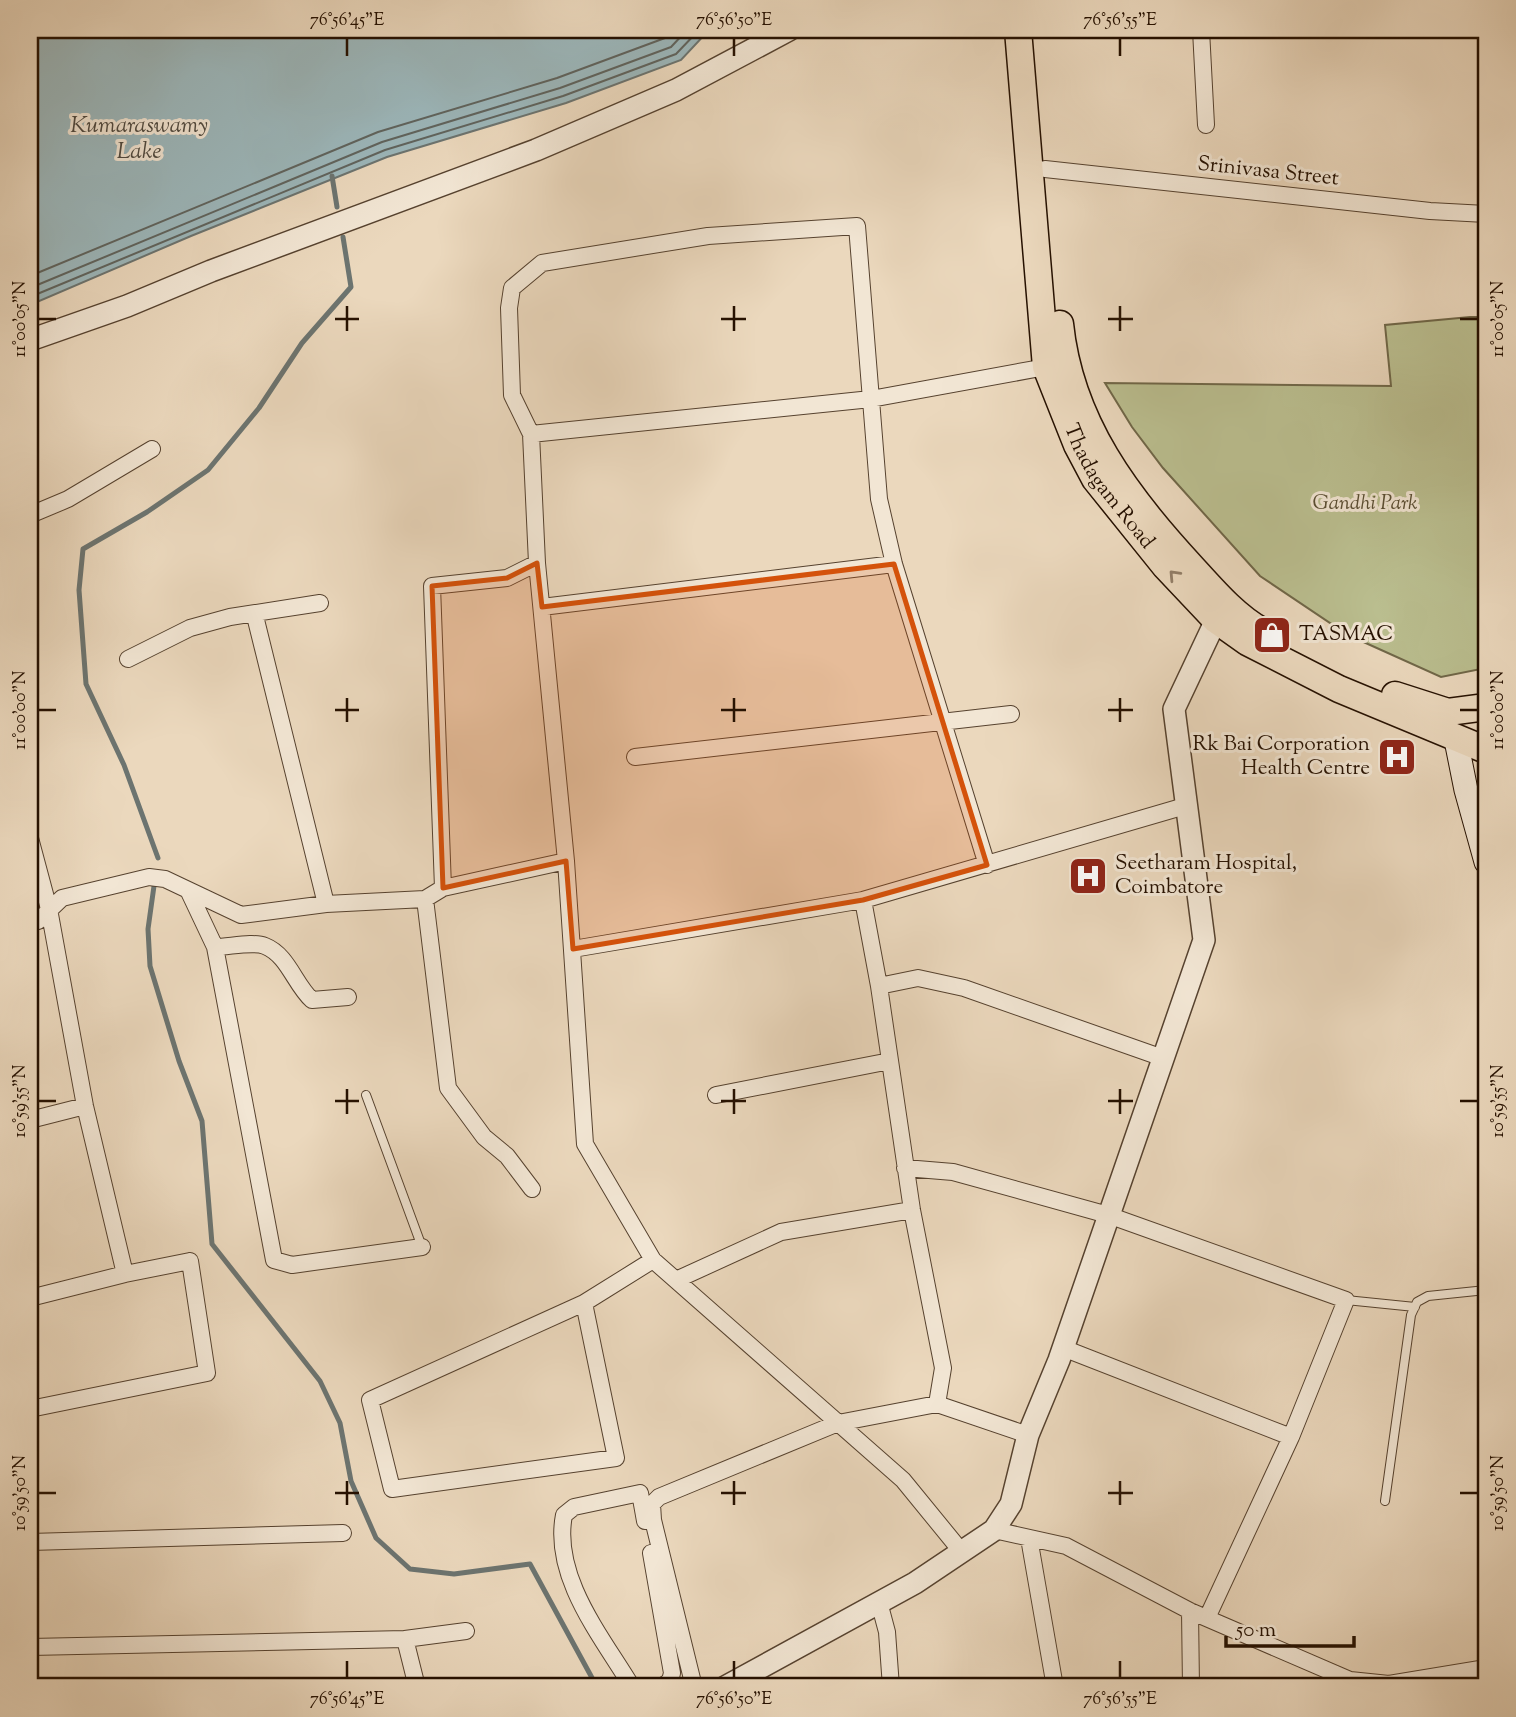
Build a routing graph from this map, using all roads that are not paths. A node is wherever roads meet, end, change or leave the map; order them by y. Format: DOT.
graph roads {
  1 [pos="789,30"];
  2 [pos="1018,30"];
  3 [pos="1035,30"];
  4 [pos="1200,30"];
  5 [pos="1206,125"];
  6 [pos="1045,169"];
  7 [pos="1486,214"];
  8 [pos="30,340"];
  9 [pos="1046,367"];
  10 [pos="871,399"];
  11 [pos="531,434"];
  12 [pos="152,449"];
  13 [pos="30,515"];
  14 [pos="537,563"];
  15 [pos="894,564"];
  16 [pos="320,603"];
  17 [pos="542,607"];
  18 [pos="255,615"];
  19 [pos="1216,620"];
  20 [pos="128,659"];
  21 [pos="1486,707"];
  22 [pos="1011,714"];
  23 [pos="941,720"];
  24 [pos="1456,740"];
  25 [pos="1486,750"];
  26 [pos="635,757"];
  27 [pos="1185,806"];
  28 [pos="30,838"];
  29 [pos="566,861"];
  30 [pos="1486,862"];
  31 [pos="988,865"];
  32 [pos="443,888"];
  33 [pos="189,892"];
  34 [pos="425,899"];
  35 [pos="863,901"];
  36 [pos="326,904"];
  37 [pos="49,909"];
  38 [pos="30,923"];
  39 [pos="215,947"];
  40 [pos="573,949"];
  41 [pos="879,986"];
  42 [pos="348,998"];
  43 [pos="1163,1058"];
  44 [pos="890,1060"];
  45 [pos="366,1095"];
  46 [pos="716,1095"];
  47 [pos="85,1106"];
  48 [pos="30,1120"];
  49 [pos="905,1168"];
  50 [pos="532,1189"];
  51 [pos="912,1210"];
  52 [pos="1108,1215"];
  53 [pos="422,1247"];
  54 [pos="653,1260"];
  55 [pos="125,1274"];
  56 [pos="676,1280"];
  57 [pos="1486,1290"];
  58 [pos="30,1298"];
  59 [pos="1346,1300"];
  60 [pos="584,1303"];
  61 [pos="1415,1307"];
  62 [pos="1063,1348"];
  63 [pos="937,1404"];
  64 [pos="30,1409"];
  65 [pos="838,1423"];
  66 [pos="1028,1435"];
  67 [pos="1291,1437"];
  68 [pos="1385,1501"];
  69 [pos="994,1530"];
  70 [pos="342,1534"];
  71 [pos="1029,1538"];
  72 [pos="30,1542"];
  73 [pos="961,1552"];
  74 [pos="878,1602"];
  75 [pos="1190,1611"];
  76 [pos="1208,1618"];
  77 [pos="466,1631"];
  78 [pos="405,1639"];
  79 [pos="30,1647"];
  80 [pos="1486,1668"];
  81 [pos="1350,1684"];
  82 [pos="417,1687"];
  83 [pos="632,1687"];
  84 [pos="662,1687"];
  85 [pos="694,1687"];
  86 [pos="725,1687"];
  87 [pos="891,1687"];
  88 [pos="1055,1687"];
  89 [pos="1191,1687"];
  1 -- 8 [label="street"];
  2 -- 9 [label="main road, Thadagam Road"];
  3 -- 6 [label="main road, Thadagam Road"];
  4 -- 5 [label="street"];
  6 -- 7 [label="street, Srinivasa Street"];
  6 -- 21 [label="main road, Thadagam Road"];
  9 -- 10 [label="street"];
  19 -- 9 [label="main road, Thadagam Road, one-way"];
  10 -- 11 [label="street"];
  10 -- 11 [label="street"];
  10 -- 15 [label="street"];
  11 -- 14 [label="street"];
  12 -- 13 [label="street"];
  14 -- 17 [label="street"];
  14 -- 32 [label="street"];
  15 -- 17 [label="street"];
  15 -- 23 [label="street"];
  16 -- 18 [label="street"];
  17 -- 29 [label="street"];
  18 -- 20 [label="street"];
  18 -- 36 [label="street"];
  19 -- 24 [label="main road, Thadagam Road"];
  19 -- 27 [label="street"];
  22 -- 23 [label="street"];
  23 -- 26 [label="street"];
  23 -- 31 [label="street"];
  24 -- 25 [label="main road, Thadagam Road"];
  24 -- 30 [label="main road"];
  27 -- 31 [label="street"];
  27 -- 43 [label="street"];
  28 -- 37 [label="street"];
  29 -- 32 [label="street"];
  29 -- 40 [label="street"];
  31 -- 35 [label="street"];
  32 -- 34 [label="street"];
  33 -- 36 [label="street"];
  33 -- 37 [label="street"];
  33 -- 39 [label="street"];
  34 -- 36 [label="street"];
  34 -- 50 [label="street"];
  35 -- 40 [label="street"];
  35 -- 41 [label="street"];
  37 -- 38 [label="street"];
  37 -- 47 [label="street"];
  39 -- 42 [label="street"];
  39 -- 53 [label="street"];
  40 -- 54 [label="street"];
  41 -- 43 [label="street"];
  41 -- 44 [label="street"];
  43 -- 52 [label="street"];
  44 -- 46 [label="street"];
  44 -- 49 [label="street"];
  45 -- 53 [label="lane"];
  47 -- 48 [label="street"];
  47 -- 55 [label="street"];
  49 -- 51 [label="street"];
  49 -- 52 [label="street"];
  51 -- 56 [label="street"];
  51 -- 63 [label="street"];
  52 -- 59 [label="street"];
  52 -- 62 [label="street"];
  54 -- 56 [label="street"];
  54 -- 60 [label="street"];
  55 -- 58 [label="street"];
  55 -- 64 [label="street"];
  56 -- 65 [label="street"];
  57 -- 61 [label="lane"];
  59 -- 61 [label="lane"];
  59 -- 67 [label="street"];
  60 -- 60 [label="street"];
  61 -- 68 [label="lane"];
  62 -- 66 [label="street"];
  62 -- 67 [label="street"];
  63 -- 65 [label="street"];
  63 -- 66 [label="street"];
  65 -- 73 [label="street"];
  65 -- 85 [label="street"];
  66 -- 69 [label="street"];
  67 -- 76 [label="street"];
  69 -- 71 [label="street"];
  69 -- 73 [label="street"];
  70 -- 72 [label="street"];
  71 -- 75 [label="street"];
  71 -- 88 [label="street"];
  73 -- 74 [label="street"];
  74 -- 86 [label="street"];
  74 -- 87 [label="street"];
  75 -- 76 [label="street"];
  75 -- 89 [label="street"];
  76 -- 81 [label="street"];
  77 -- 78 [label="street"];
  78 -- 79 [label="street"];
  78 -- 82 [label="street"];
  80 -- 81 [label="street"];
  83 -- 84 [label="street"];
}
